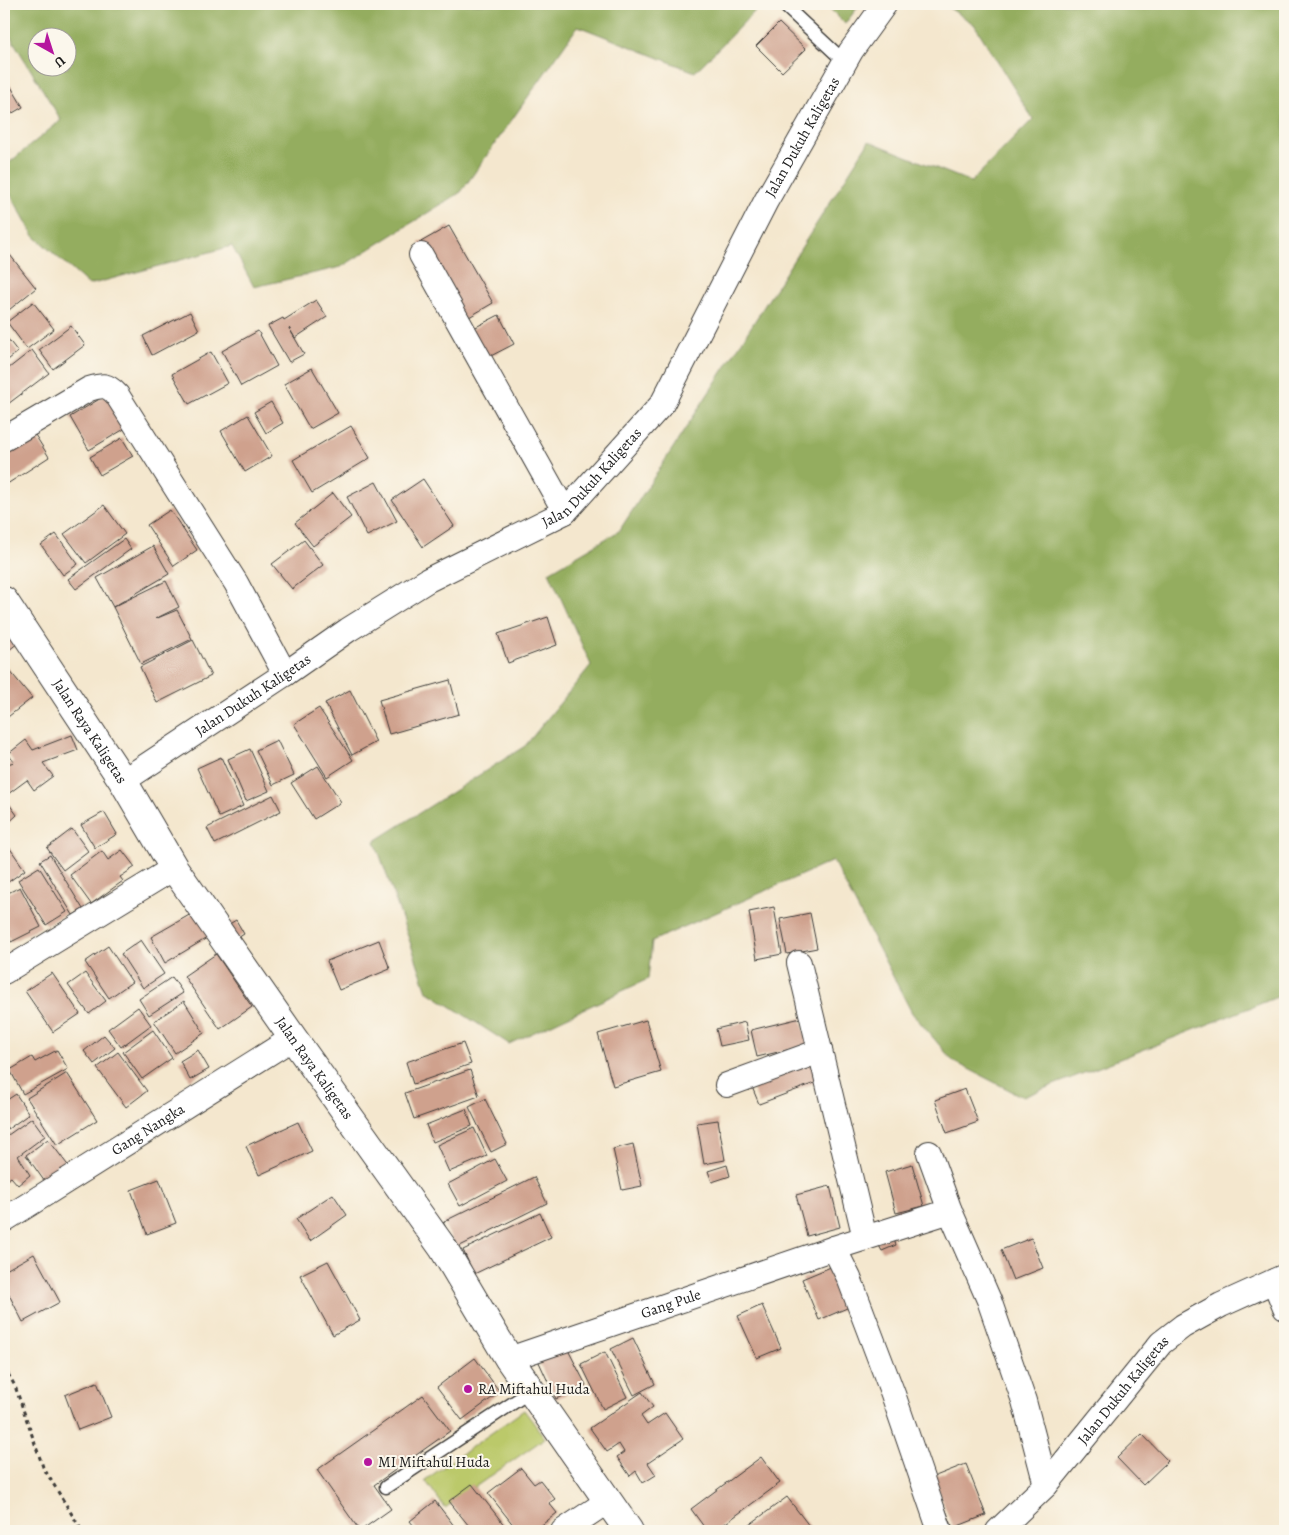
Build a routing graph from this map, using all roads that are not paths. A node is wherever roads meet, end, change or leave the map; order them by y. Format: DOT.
graph roads {
  1 [pos="885,4"];
  2 [pos="784,5"];
  3 [pos="845,62"];
  4 [pos="421,256"];
  5 [pos="4,439"];
  6 [pos="565,512"];
  7 [pos="4,601"];
  8 [pos="285,674"];
  9 [pos="123,782"];
  10 [pos="174,868"];
  11 [pos="799,963"];
  12 [pos="4,972"];
  13 [pos="293,1038"];
  14 [pos="820,1051"];
  15 [pos="727,1086"];
  16 [pos="929,1153"];
  17 [pos="950,1211"];
  18 [pos="4,1220"];
  19 [pos="865,1238"];
  20 [pos="834,1248"];
  21 [pos="1280,1279"];
  22 [pos="1285,1308"];
  23 [pos="508,1359"];
  24 [pos="531,1391"];
  25 [pos="1046,1485"];
  26 [pos="386,1487"];
  27 [pos="608,1501"];
  28 [pos="563,1531"];
  29 [pos="629,1531"];
  30 [pos="940,1531"];
  31 [pos="998,1531"];
  1 -- 3 [label="street, Jalan Dukuh Kaligetas"];
  2 -- 3 [label="lane"];
  3 -- 6 [label="street, Jalan Dukuh Kaligetas"];
  4 -- 6 [label="street"];
  5 -- 8 [label="street"];
  6 -- 8 [label="street, Jalan Dukuh Kaligetas"];
  7 -- 9 [label="main road, Jalan Raya Kaligetas"];
  8 -- 9 [label="street, Jalan Dukuh Kaligetas"];
  9 -- 10 [label="main road, Jalan Raya Kaligetas"];
  10 -- 12 [label="street"];
  10 -- 13 [label="main road, Jalan Raya Kaligetas"];
  11 -- 14 [label="street"];
  13 -- 18 [label="street, Gang Nangka"];
  13 -- 23 [label="main road, Jalan Raya Kaligetas"];
  14 -- 15 [label="street"];
  14 -- 19 [label="street"];
  16 -- 17 [label="street"];
  17 -- 19 [label="street, Gang Pule"];
  17 -- 25 [label="street"];
  19 -- 20 [label="street, Gang Pule"];
  20 -- 23 [label="street, Gang Pule"];
  20 -- 30 [label="street"];
  21 -- 22 [label="street"];
  21 -- 25 [label="street, Jalan Dukuh Kaligetas"];
  23 -- 24 [label="main road, Jalan Raya Kaligetas"];
  24 -- 26 [label="lane"];
  24 -- 27 [label="main road, Jalan Raya Kaligetas"];
  25 -- 31 [label="street, Jalan Dukuh Kaligetas"];
  27 -- 28 [label="street"];
  27 -- 29 [label="main road, Jalan Raya Kaligetas"];
}
